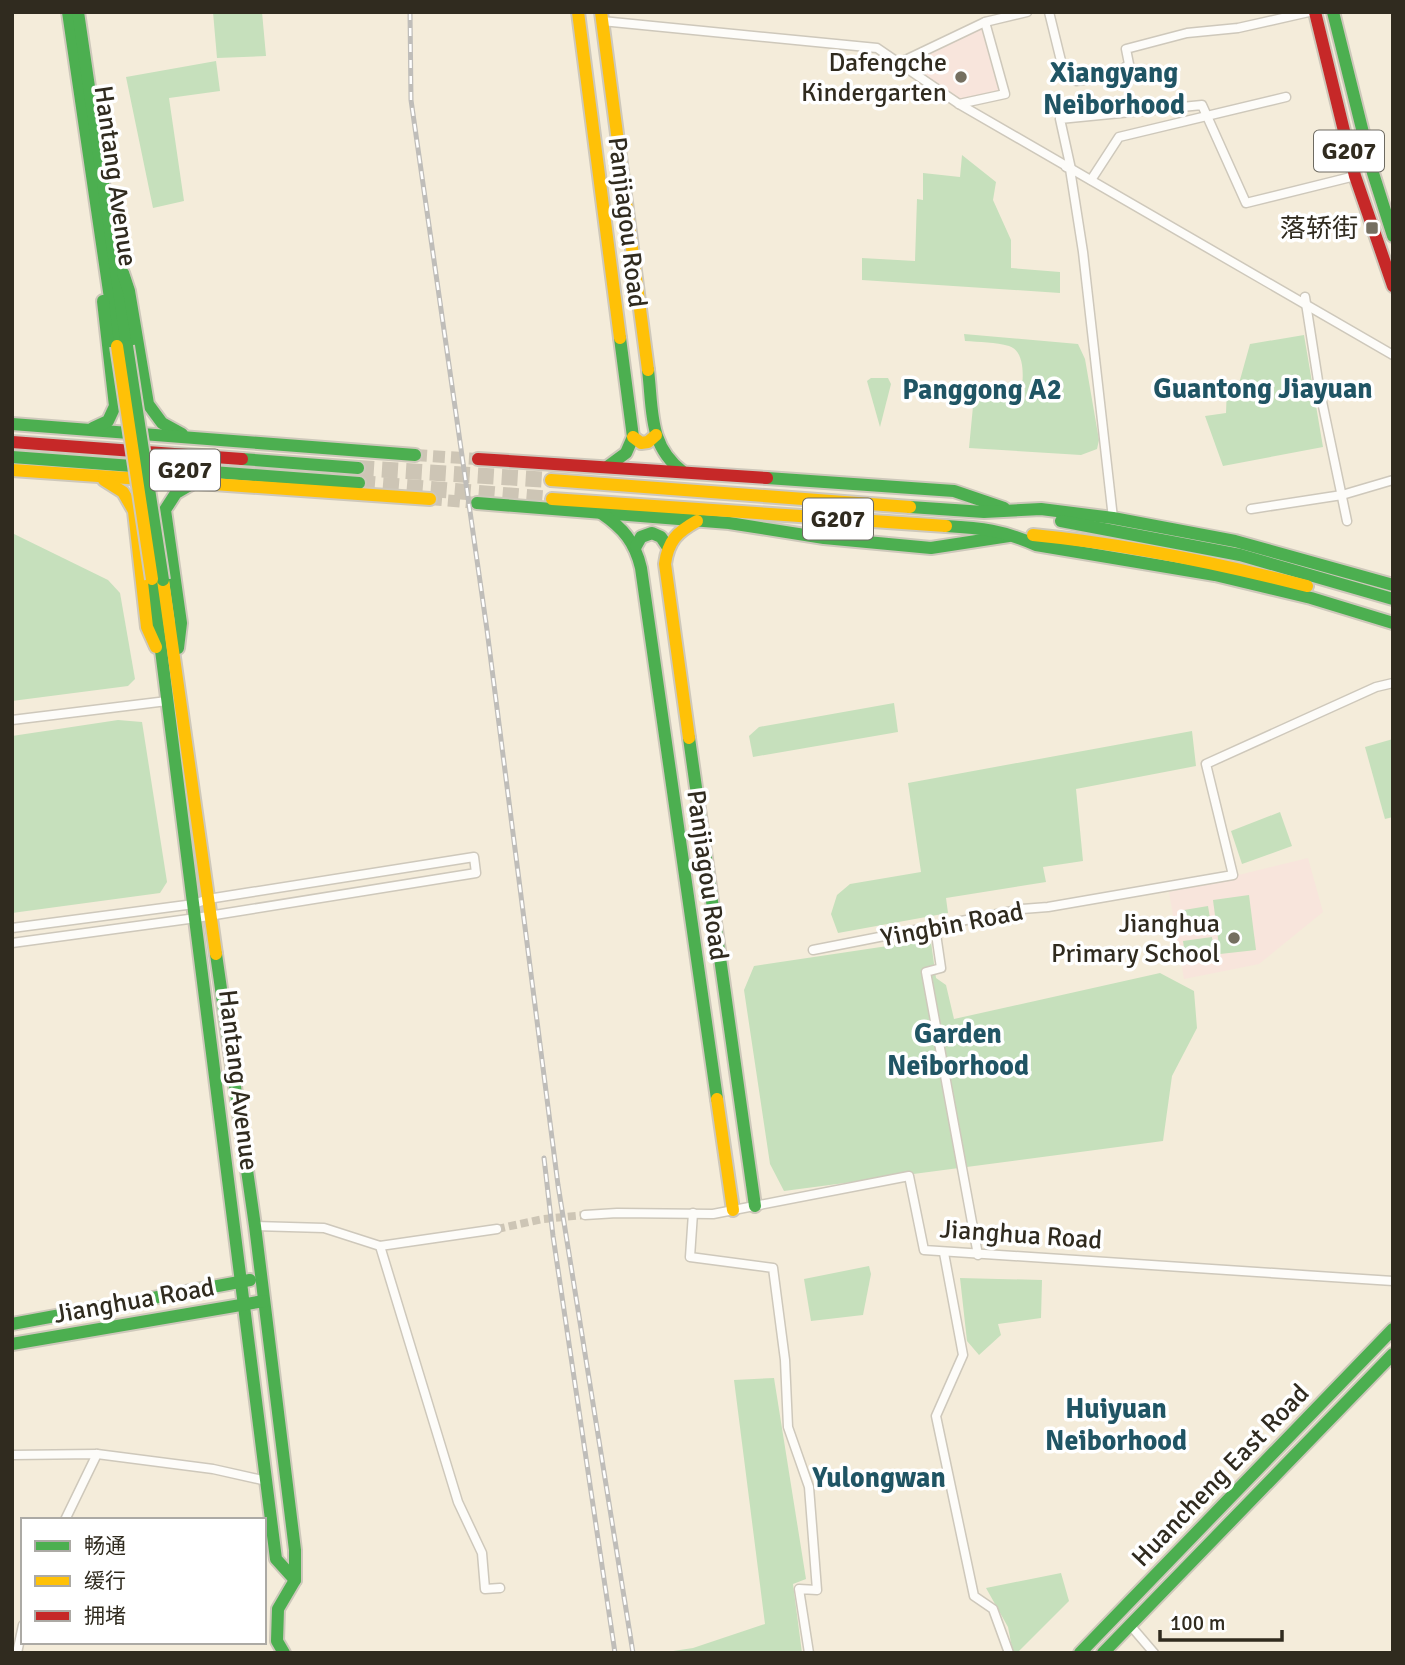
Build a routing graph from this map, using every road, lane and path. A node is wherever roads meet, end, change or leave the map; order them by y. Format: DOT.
graph roads {
  1 [pos="68,12"];
  2 [pos="78,12"];
  3 [pos="578,12"];
  4 [pos="1027,12"];
  5 [pos="1049,12"];
  6 [pos="1309,12"];
  7 [pos="1315,12"];
  8 [pos="1332,12"];
  9 [pos="601,17"];
  10 [pos="985,22"];
  11 [pos="899,63"];
  12 [pos="1286,97"];
  13 [pos="959,104"];
  14 [pos="1207,116"];
  15 [pos="1061,163"];
  16 [pos="1071,169"];
  17 [pos="1355,176"];
  18 [pos="1091,180"];
  19 [pos="1393,236"];
  20 [pos="108,243"];
  21 [pos="1392,280"];
  22 [pos="1306,301"];
  23 [pos="1393,355"];
  24 [pos="148,404"];
  25 [pos="115,406"];
  26 [pos="12,424"];
  27 [pos="88,430"];
  28 [pos="656,435"];
  29 [pos="633,438"];
  30 [pos="196,439"];
  31 [pos="12,442"];
  32 [pos="415,454"];
  33 [pos="12,457"];
  34 [pos="478,459"];
  35 [pos="607,467"];
  36 [pos="358,468"];
  37 [pos="12,470"];
  38 [pos="683,473"];
  39 [pos="90,475"];
  40 [pos="737,476"];
  41 [pos="551,480"];
  42 [pos="1393,480"];
  43 [pos="196,482"];
  44 [pos="359,484"];
  45 [pos="737,494"];
  46 [pos="1342,495"];
  47 [pos="430,499"];
  48 [pos="552,499"];
  49 [pos="477,503"];
  50 [pos="1251,509"];
  51 [pos="165,510"];
  52 [pos="134,511"];
  53 [pos="1011,511"];
  54 [pos="601,513"];
  55 [pos="1113,518"];
  56 [pos="697,521"];
  57 [pos="1347,521"];
  58 [pos="1011,534"];
  59 [pos="636,546"];
  60 [pos="667,546"];
  61 [pos="1393,585"];
  62 [pos="1393,599"];
  63 [pos="1393,612"];
  64 [pos="1393,623"];
  65 [pos="169,666"];
  66 [pos="1393,683"];
  67 [pos="167,701"];
  68 [pos="12,720"];
  69 [pos="208,899"];
  70 [pos="194,904"];
  71 [pos="211,915"];
  72 [pos="196,918"];
  73 [pos="935,926"];
  74 [pos="12,928"];
  75 [pos="12,943"];
  76 [pos="813,950"];
  77 [pos="755,1206"];
  78 [pos="733,1210"];
  79 [pos="693,1213"];
  80 [pos="585,1215"];
  81 [pos="255,1226"];
  82 [pos="497,1228"];
  83 [pos="380,1246"];
  84 [pos="944,1252"];
  85 [pos="978,1255"];
  86 [pos="261,1279"];
  87 [pos="1393,1281"];
  88 [pos="242,1282"];
  89 [pos="264,1301"];
  90 [pos="245,1304"];
  91 [pos="12,1324"];
  92 [pos="1393,1329"];
  93 [pos="12,1344"];
  94 [pos="1393,1354"];
  95 [pos="97,1454"];
  96 [pos="12,1455"];
  97 [pos="267,1481"];
  98 [pos="66,1518"];
  99 [pos="295,1580"];
  100 [pos="500,1588"];
  101 [pos="1130,1625"];
  102 [pos="21,1634"];
  103 [pos="17,1653"];
  104 [pos="284,1653"];
  105 [pos="809,1653"];
  106 [pos="1009,1653"];
  107 [pos="1080,1653"];
  108 [pos="1103,1653"];
  109 [pos="1154,1653"];
  1 -- 20 [label="main road, Hantang Avenue"];
  2 -- 20 [label="main road, Hantang Avenue"];
  3 -- 29 [label="main road, Panjiagou Road"];
  4 -- 10 [label="street"];
  5 -- 6 [label="street"];
  7 -- 17 [label="main road, G207"];
  8 -- 19 [label="main road, G207"];
  9 -- 11 [label="street"];
  9 -- 28 [label="main road, Panjiagou Road"];
  10 -- 11 [label="street"];
  10 -- 13 [label="street"];
  11 -- 13 [label="street"];
  12 -- 14 [label="street"];
  13 -- 15 [label="street"];
  14 -- 16 [label="street"];
  14 -- 17 [label="street"];
  14 -- 18 [label="street"];
  15 -- 16 [label="street"];
  15 -- 55 [label="street"];
  16 -- 18 [label="street"];
  17 -- 21 [label="main road, G207"];
  18 -- 22 [label="street"];
  20 -- 24 [label="main road"];
  20 -- 25 [label="main road"];
  20 -- 65 [label="main road, Hantang Avenue, bridge"];
  22 -- 23 [label="street"];
  22 -- 46 [label="street"];
  24 -- 25 [label="main road"];
  24 -- 30 [label="main road"];
  25 -- 27 [label="main road"];
  26 -- 27 [label="main road"];
  27 -- 30 [label="main road"];
  28 -- 29 [label="main road"];
  28 -- 38 [label="main road, Panjiagou Road"];
  29 -- 35 [label="main road"];
  30 -- 32 [label="main road"];
  31 -- 36 [label="main road, G207"];
  33 -- 44 [label="main road, G207"];
  34 -- 35 [label="main road"];
  35 -- 38 [label="main road"];
  37 -- 39 [label="main road"];
  38 -- 40 [label="main road"];
  39 -- 43 [label="main road"];
  39 -- 52 [label="main road"];
  40 -- 45 [label="main road"];
  40 -- 53 [label="main road"];
  41 -- 45 [label="main road, G207"];
  42 -- 46 [label="street"];
  43 -- 47 [label="main road"];
  43 -- 51 [label="main road"];
  45 -- 53 [label="main road, G207"];
  46 -- 50 [label="street"];
  46 -- 57 [label="street"];
  48 -- 58 [label="main road, G207"];
  49 -- 54 [label="main road"];
  51 -- 52 [label="main road"];
  51 -- 65 [label="main road"];
  52 -- 65 [label="main road"];
  53 -- 55 [label="main road, G207"];
  53 -- 62 [label="main road, G207"];
  54 -- 56 [label="main road"];
  54 -- 59 [label="main road"];
  55 -- 61 [label="main road, G207"];
  56 -- 58 [label="main road"];
  56 -- 60 [label="main road"];
  58 -- 63 [label="main road, G207"];
  58 -- 64 [label="main road, G207"];
  59 -- 60 [label="main road"];
  59 -- 78 [label="main road, Panjiagou Road"];
  60 -- 77 [label="main road, Panjiagou Road"];
  65 -- 67 [label="main road, Hantang Avenue"];
  65 -- 69 [label="main road, Hantang Avenue"];
  66 -- 73 [label="street, Yingbin Road"];
  67 -- 68 [label="street"];
  67 -- 70 [label="main road, Hantang Avenue"];
  69 -- 70 [label="street"];
  69 -- 71 [label="main road, Hantang Avenue"];
  69 -- 71 [label="street"];
  70 -- 72 [label="main road, Hantang Avenue"];
  70 -- 74 [label="street"];
  71 -- 72 [label="street"];
  71 -- 81 [label="main road, Hantang Avenue"];
  72 -- 75 [label="street"];
  72 -- 88 [label="main road, Hantang Avenue"];
  73 -- 76 [label="street, Yingbin Road"];
  73 -- 85 [label="street"];
  77 -- 78 [label="street, Jianghua Road"];
  77 -- 84 [label="street, Jianghua Road"];
  78 -- 79 [label="street, Jianghua Road"];
  79 -- 80 [label="street, Jianghua Road"];
  79 -- 105 [label="street"];
  81 -- 83 [label="street"];
  81 -- 86 [label="main road, Hantang Avenue"];
  82 -- 83 [label="street"];
  83 -- 100 [label="street"];
  84 -- 85 [label="street, Jianghua Road"];
  84 -- 106 [label="street"];
  85 -- 87 [label="street, Jianghua Road"];
  86 -- 88 [label="main road, Jianghua Road"];
  86 -- 89 [label="main road, Hantang Avenue"];
  88 -- 90 [label="main road, Hantang Avenue"];
  88 -- 91 [label="main road, Jianghua Road"];
  89 -- 90 [label="main road, Jianghua Road"];
  89 -- 99 [label="main road, Hantang Avenue"];
  90 -- 93 [label="main road, Jianghua Road"];
  90 -- 97 [label="main road, Hantang Avenue"];
  92 -- 107 [label="main road, Huancheng East Road"];
  94 -- 101 [label="main road, Huancheng East Road"];
  95 -- 96 [label="street"];
  95 -- 97 [label="street"];
  95 -- 98 [label="street"];
  97 -- 99 [label="main road, Hantang Avenue"];
  99 -- 104 [label="main road"];
  101 -- 108 [label="main road, Huancheng East Road"];
  101 -- 109 [label="street"];
  102 -- 103 [label="street"];
}
